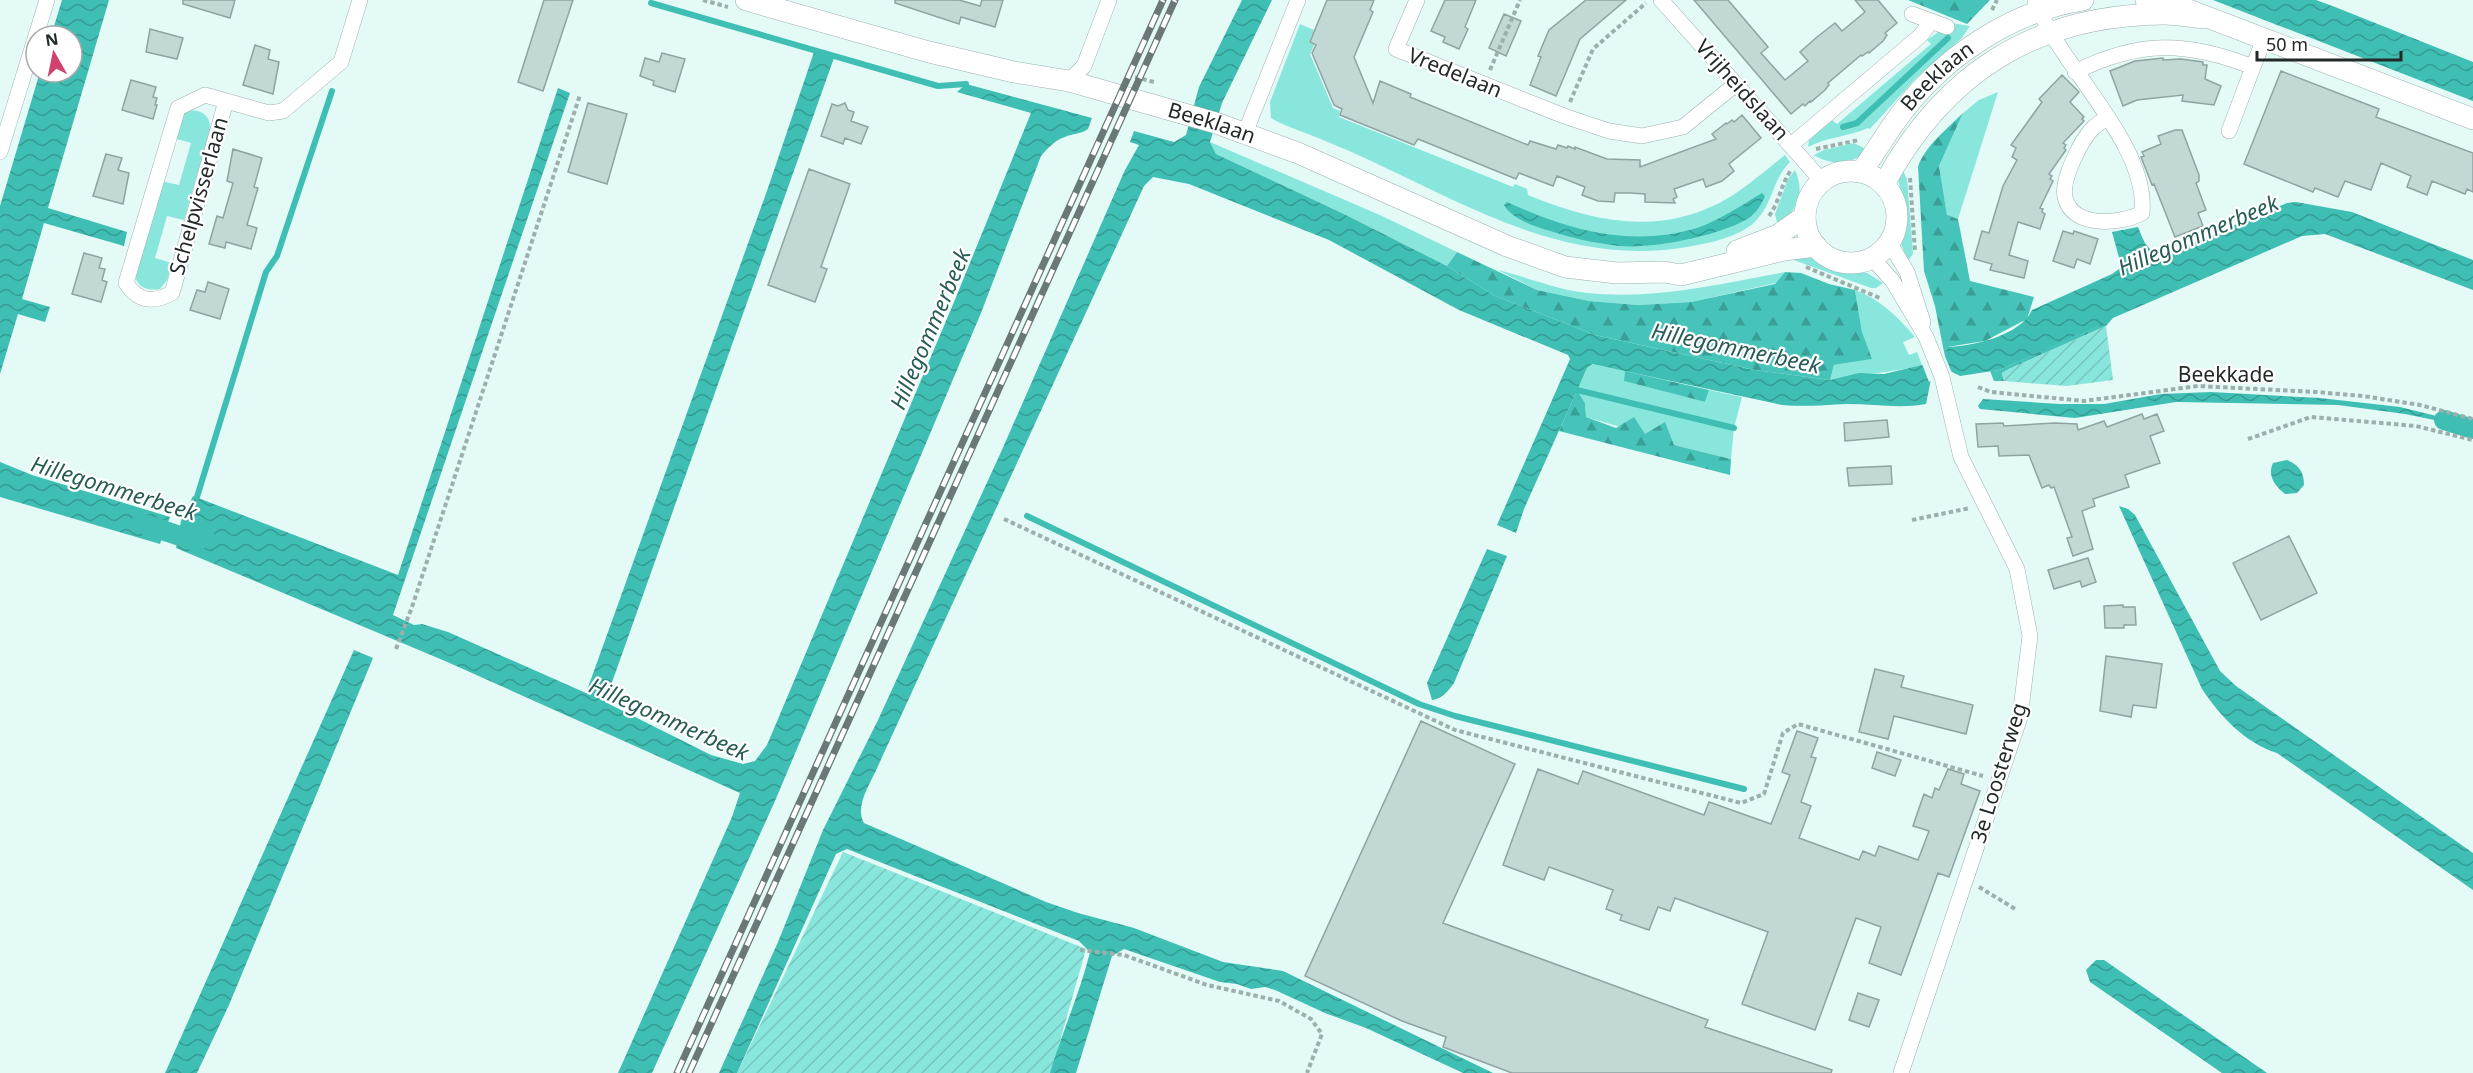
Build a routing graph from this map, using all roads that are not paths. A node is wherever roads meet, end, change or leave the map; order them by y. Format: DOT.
graph roads {
  1 [pos="47,0"];
  2 [pos="360,0"];
  3 [pos="746,0"];
  4 [pos="1109,0"];
  5 [pos="1298,0"];
  6 [pos="1417,0"];
  7 [pos="1661,0"];
  8 [pos="2083,0"];
  9 [pos="2146,0"];
  10 [pos="2037,6"];
  11 [pos="1912,14"];
  12 [pos="2204,18"];
  13 [pos="1932,21"];
  14 [pos="1947,27"];
  15 [pos="2050,32"];
  16 [pos="2264,39"];
  17 [pos="2253,67"];
  18 [pos="2075,72"];
  19 [pos="1069,81"];
  20 [pos="1736,84"];
  21 [pos="226,101"];
  22 [pos="2108,117"];
  23 [pos="2473,119"];
  24 [pos="2229,131"];
  25 [pos="1245,133"];
  26 [pos="1791,145"];
  27 [pos="0,152"];
  28 [pos="1862,172"];
  29 [pos="1822,181"];
  30 [pos="1884,184"];
  31 [pos="1805,216"];
  32 [pos="1889,242"];
  33 [pos="1816,246"];
  34 [pos="1871,257"];
  35 [pos="1664,272"];
  36 [pos="1926,337"];
  37 [pos="1901,1073"];
  1 -- 27 [label="street"];
  2 -- 21 [label="street, Schelpvisserlaan"];
  3 -- 19 [label="main road, Beeklaan"];
  4 -- 19 [label="street"];
  5 -- 25 [label="street"];
  6 -- 20 [label="street, Vredelaan"];
  7 -- 20 [label="street, Vrijheidslaan"];
  8 -- 10 [label="main road, Beeklaan"];
  9 -- 12 [label="main road"];
  10 -- 15 [label="street"];
  10 -- 28 [label="main road, Beeklaan"];
  11 -- 13 [label="street"];
  12 -- 15 [label="main road, Beeklaan"];
  12 -- 16 [label="main road"];
  13 -- 14 [label="street"];
  13 -- 26 [label="street"];
  15 -- 18 [label="street"];
  15 -- 30 [label="main road, Beeklaan"];
  16 -- 17 [label="street"];
  16 -- 23 [label="main road"];
  17 -- 18 [label="street"];
  17 -- 24 [label="street"];
  18 -- 22 [label="street"];
  19 -- 25 [label="main road, Beeklaan"];
  20 -- 26 [label="street, Vrijheidslaan"];
  21 -- 21 [label="street, Schelpvisserlaan"];
  22 -- 22 [label="street"];
  25 -- 35 [label="main road, Beeklaan"];
  26 -- 29 [label="street, Vrijheidslaan"];
  28 -- 29 [label="main road"];
  28 -- 30 [label="main road"];
  29 -- 31 [label="main road"];
  30 -- 32 [label="main road"];
  31 -- 33 [label="main road"];
  31 -- 35 [label="main road, Beeklaan"];
  32 -- 34 [label="main road"];
  32 -- 36 [label="street, 3e Loosterweg"];
  33 -- 34 [label="main road"];
  33 -- 35 [label="main road, Beeklaan"];
  34 -- 36 [label="street, 3e Loosterweg"];
  36 -- 37 [label="street, 3e Loosterweg"];
}
